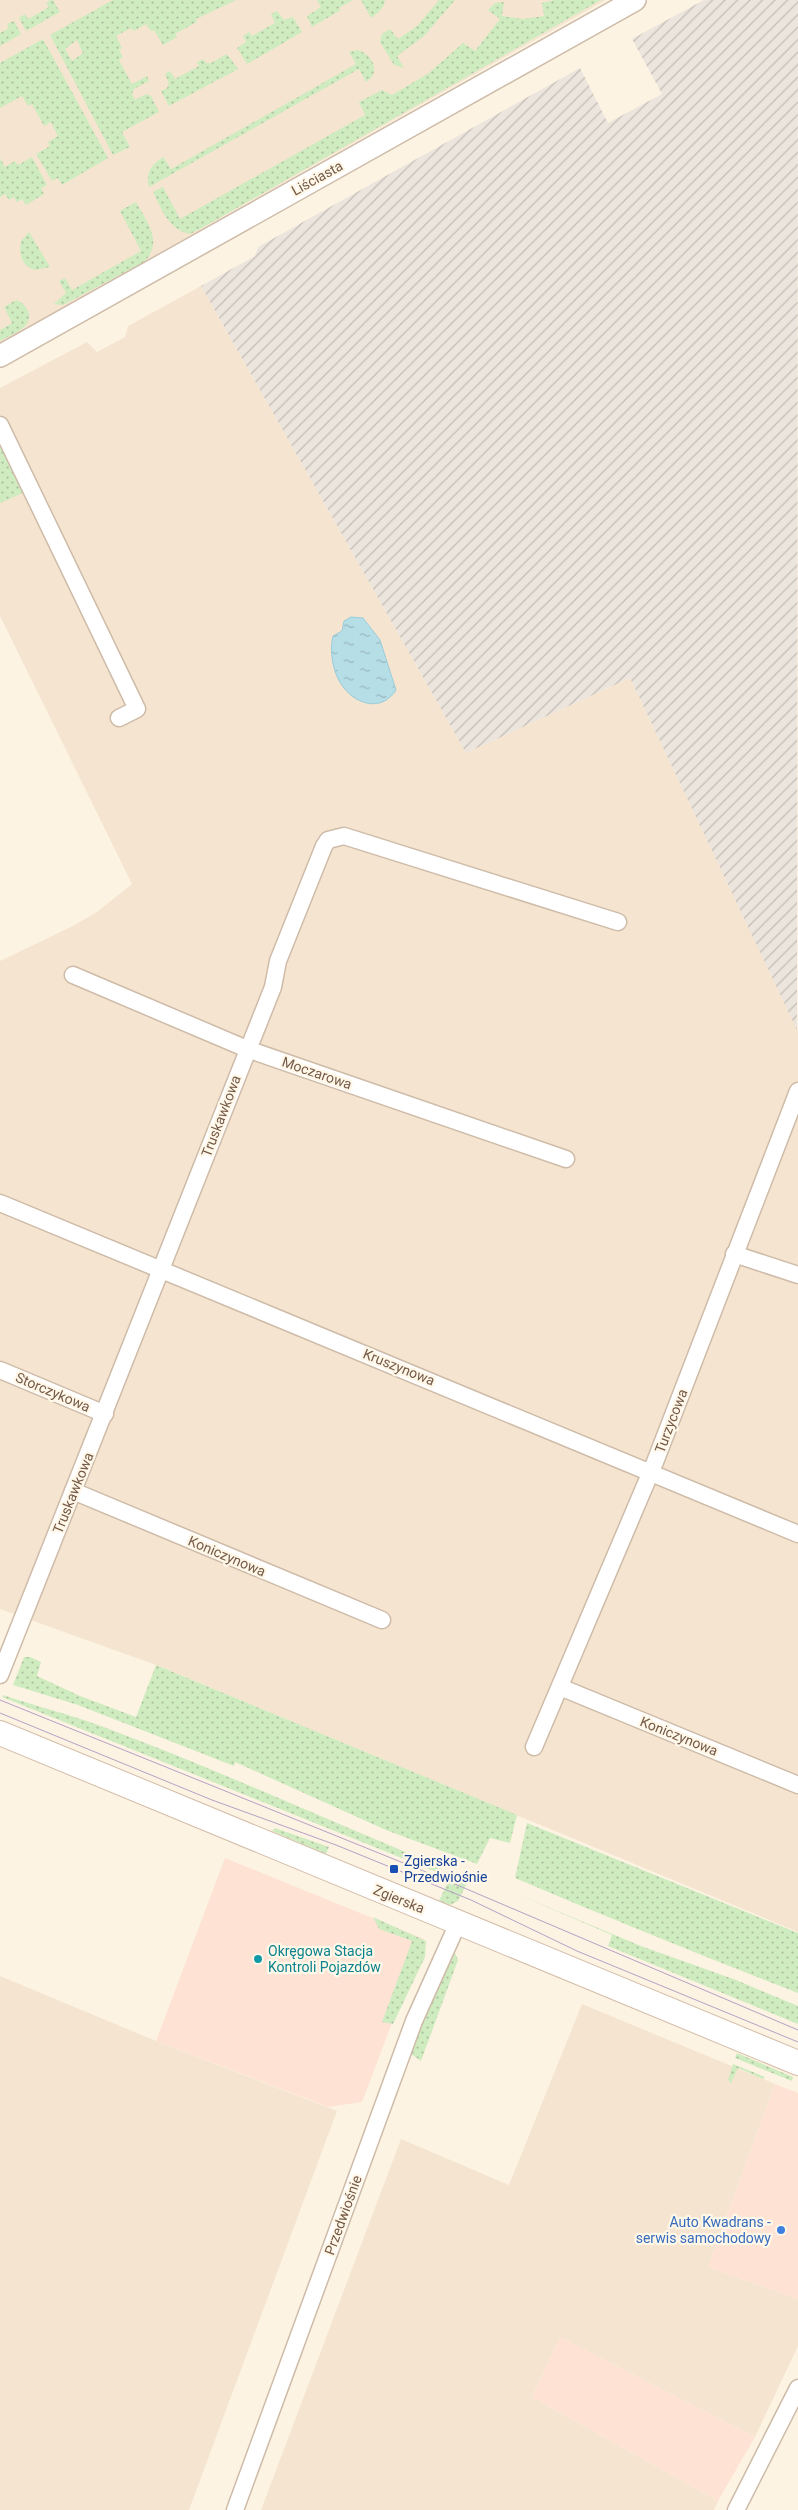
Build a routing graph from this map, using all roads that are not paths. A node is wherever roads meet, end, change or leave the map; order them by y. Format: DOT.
graph roads {
  1 [pos="635,0"];
  2 [pos="0,356"];
  3 [pos="0,425"];
  4 [pos="119,718"];
  5 [pos="618,922"];
  6 [pos="73,975"];
  7 [pos="247,1050"];
  8 [pos="798,1091"];
  9 [pos="566,1159"];
  10 [pos="0,1203"];
  11 [pos="734,1254"];
  12 [pos="162,1269"];
  13 [pos="798,1275"];
  14 [pos="0,1370"];
  15 [pos="105,1414"];
  16 [pos="651,1471"];
  17 [pos="73,1491"];
  18 [pos="798,1534"];
  19 [pos="382,1620"];
  20 [pos="0,1675"];
  21 [pos="560,1688"];
  22 [pos="0,1733"];
  23 [pos="534,1747"];
  24 [pos="798,1785"];
  25 [pos="458,1923"];
  26 [pos="798,2063"];
  27 [pos="798,2388"];
  28 [pos="792,2417"];
  29 [pos="235,2510"];
  30 [pos="736,2510"];
  1 -- 2 [label="street, Liściasta"];
  3 -- 4 [label="street"];
  5 -- 7 [label="street, Truskawkowa"];
  6 -- 7 [label="street, Moczarowa"];
  7 -- 9 [label="street, Moczarowa"];
  7 -- 12 [label="street, Truskawkowa"];
  8 -- 11 [label="street, Turzycowa"];
  10 -- 12 [label="street, Kruszynowa"];
  11 -- 13 [label="street"];
  11 -- 16 [label="street, Turzycowa"];
  12 -- 15 [label="street, Truskawkowa"];
  12 -- 16 [label="street, Kruszynowa"];
  14 -- 15 [label="street, Storczykowa"];
  15 -- 17 [label="street, Truskawkowa"];
  16 -- 18 [label="street, Kruszynowa"];
  16 -- 21 [label="street, Turzycowa"];
  17 -- 19 [label="street, Koniczynowa"];
  17 -- 20 [label="street, Truskawkowa"];
  21 -- 23 [label="street, Turzycowa"];
  21 -- 24 [label="street, Koniczynowa"];
  22 -- 25 [label="main road, Zgierska"];
  25 -- 26 [label="main road, Zgierska"];
  25 -- 29 [label="street, Przedwiośnie"];
  27 -- 28 [label="street"];
  28 -- 30 [label="street"];
}
